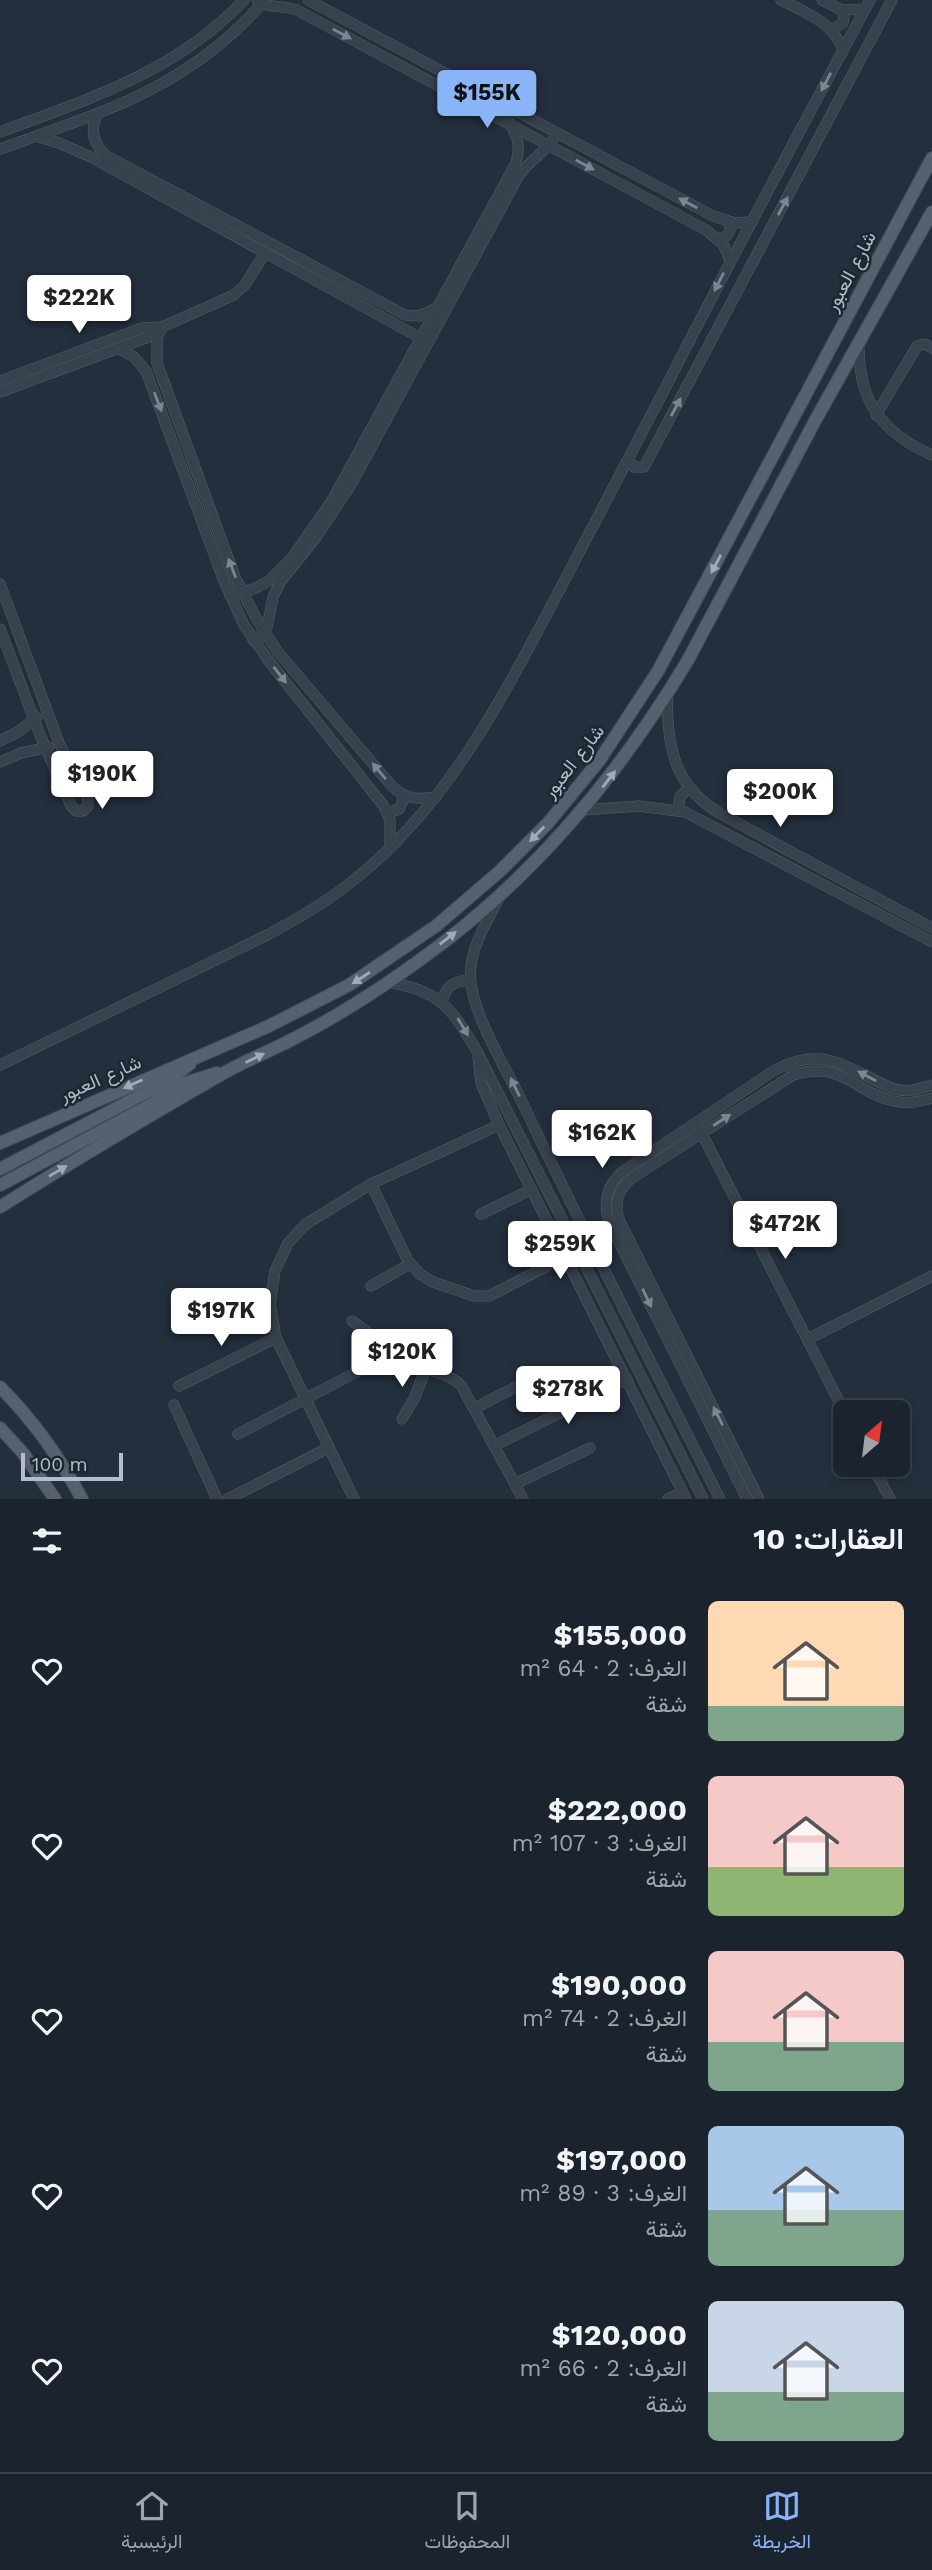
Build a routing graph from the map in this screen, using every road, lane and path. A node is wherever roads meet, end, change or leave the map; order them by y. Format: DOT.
graph roads {
  1 [pos="244,0"];
  2 [pos="308,0"];
  3 [pos="781,0"];
  4 [pos="822,0"];
  5 [pos="892,0"];
  6 [pos="261,1"];
  7 [pos="284,3"];
  8 [pos="868,5"];
  9 [pos="322,8"];
  10 [pos="842,10"];
  11 [pos="315,20"];
  12 [pos="832,29"];
  13 [pos="375,36"];
  14 [pos="204,37"];
  15 [pos="368,48"];
  16 [pos="214,50"];
  17 [pos="843,50"];
  18 [pos="174,58"];
  19 [pos="183,72"];
  20 [pos="107,92"];
  21 [pos="113,109"];
  22 [pos="510,109"];
  23 [pos="97,115"];
  24 [pos="511,126"];
  25 [pos="0,132"];
  26 [pos="556,133"];
  27 [pos="36,136"];
  28 [pos="549,145"];
  29 [pos="0,149"];
  30 [pos="789,152"];
  31 [pos="519,153"];
  32 [pos="932,158"];
  33 [pos="531,159"];
  34 [pos="807,162"];
  35 [pos="115,166"];
  36 [pos="511,182"];
  37 [pos="932,212"];
  38 [pos="728,222"];
  39 [pos="752,222"];
  40 [pos="225,226"];
  41 [pos="717,239"];
  42 [pos="265,253"];
  43 [pos="730,260"];
  44 [pos="438,307"];
  45 [pos="162,327"];
  46 [pos="425,340"];
  47 [pos="859,343"];
  48 [pos="932,348"];
  49 [pos="120,349"];
  50 [pos="156,355"];
  51 [pos="138,361"];
  52 [pos="0,381"];
  53 [pos="0,392"];
  54 [pos="876,415"];
  55 [pos="185,436"];
  56 [pos="640,436"];
  57 [pos="173,440"];
  58 [pos="371,440"];
  59 [pos="653,449"];
  60 [pos="932,455"];
  61 [pos="628,460"];
  62 [pos="201,483"];
  63 [pos="190,487"];
  64 [pos="218,532"];
  65 [pos="207,536"];
  66 [pos="269,581"];
  67 [pos="0,584"];
  68 [pos="276,590"];
  69 [pos="242,591"];
  70 [pos="230,596"];
  71 [pos="0,629"];
  72 [pos="264,632"];
  73 [pos="253,640"];
  74 [pos="667,696"];
  75 [pos="47,713"];
  76 [pos="33,719"];
  77 [pos="0,741"];
  78 [pos="24,741"];
  79 [pos="59,743"];
  80 [pos="46,748"];
  81 [pos="0,762"];
  82 [pos="688,787"];
  83 [pos="402,794"];
  84 [pos="436,797"];
  85 [pos="583,810"];
  86 [pos="678,810"];
  87 [pos="387,813"];
  88 [pos="390,847"];
  89 [pos="501,895"];
  90 [pos="932,928"];
  91 [pos="932,942"];
  92 [pos="470,981"];
  93 [pos="386,982"];
  94 [pos="442,1002"];
  95 [pos="285,1019"];
  96 [pos="295,1038"];
  97 [pos="478,1053"];
  98 [pos="201,1055"];
  99 [pos="0,1065"];
  100 [pos="225,1073"];
  101 [pos="932,1085"];
  102 [pos="932,1098"];
  103 [pos="499,1125"];
  104 [pos="699,1128"];
  105 [pos="0,1143"];
  106 [pos="0,1169"];
  107 [pos="371,1184"];
  108 [pos="0,1185"];
  109 [pos="532,1189"];
  110 [pos="0,1207"];
  111 [pos="481,1214"];
  112 [pos="565,1257"];
  113 [pos="410,1264"];
  114 [pos="932,1276"];
  115 [pos="371,1286"];
  116 [pos="352,1321"];
  117 [pos="276,1338"];
  118 [pos="807,1339"];
  119 [pos="380,1363"];
  120 [pos="425,1370"];
  121 [pos="535,1377"];
  122 [pos="627,1379"];
  123 [pos="179,1386"];
  124 [pos="0,1387"];
  125 [pos="838,1400"];
  126 [pos="305,1401"];
  127 [pos="174,1405"];
  128 [pos="475,1408"];
  129 [pos="402,1419"];
  130 [pos="0,1428"];
  131 [pos="238,1434"];
  132 [pos="494,1446"];
  133 [pos="328,1448"];
  134 [pos="590,1448"];
  135 [pos="729,1451"];
  136 [pos="878,1477"];
  137 [pos="515,1484"];
  138 [pos="684,1495"];
  139 [pos="55,1499"];
  140 [pos="82,1499"];
  141 [pos="217,1499"];
  142 [pos="228,1499"];
  143 [pos="354,1499"];
  144 [pos="523,1499"];
  145 [pos="668,1499"];
  146 [pos="704,1499"];
  147 [pos="720,1499"];
  148 [pos="747,1499"];
  149 [pos="760,1499"];
  150 [pos="890,1499"];
  1 -- 14 [label="street"];
  2 -- 9 [label="street"];
  3 -- 12 [label="street"];
  4 -- 10 [label="street"];
  5 -- 34 [label="street"];
  6 -- 7 [label="street"];
  6 -- 16 [label="street"];
  7 -- 11 [label="street"];
  8 -- 10 [label="street"];
  8 -- 17 [label="street"];
  9 -- 11 [label="street"];
  9 -- 13 [label="street"];
  10 -- 12 [label="street"];
  11 -- 15 [label="street, one-way"];
  12 -- 17 [label="street"];
  13 -- 15 [label="street"];
  13 -- 22 [label="street"];
  14 -- 16 [label="street"];
  14 -- 18 [label="street"];
  15 -- 24 [label="street"];
  16 -- 19 [label="street"];
  17 -- 30 [label="street, one-way"];
  18 -- 19 [label="street"];
  18 -- 20 [label="street"];
  19 -- 21 [label="street"];
  20 -- 21 [label="street"];
  20 -- 25 [label="street"];
  21 -- 23 [label="street"];
  22 -- 24 [label="street"];
  22 -- 26 [label="street"];
  23 -- 27 [label="street"];
  23 -- 35 [label="street"];
  24 -- 28 [label="street"];
  24 -- 31 [label="street"];
  26 -- 28 [label="street"];
  38 -- 26 [label="street, one-way"];
  27 -- 29 [label="street"];
  27 -- 35 [label="street"];
  28 -- 33 [label="street"];
  28 -- 41 [label="street, one-way"];
  30 -- 34 [label="street"];
  30 -- 39 [label="street"];
  31 -- 33 [label="street"];
  31 -- 36 [label="street"];
  32 -- 95 [label="main road, شارع العبور, one-way"];
  33 -- 36 [label="street"];
  59 -- 34 [label="street, one-way"];
  35 -- 40 [label="street"];
  36 -- 44 [label="street"];
  36 -- 46 [label="street"];
  37 -- 47 [label="main road, شارع العبور"];
  38 -- 39 [label="street"];
  38 -- 41 [label="street"];
  39 -- 43 [label="street"];
  40 -- 42 [label="street"];
  40 -- 44 [label="street"];
  41 -- 43 [label="street"];
  42 -- 45 [label="street"];
  42 -- 46 [label="street"];
  43 -- 56 [label="street, one-way"];
  44 -- 46 [label="street"];
  45 -- 49 [label="street"];
  45 -- 50 [label="street"];
  45 -- 52 [label="street"];
  46 -- 58 [label="street"];
  47 -- 54 [label="street"];
  47 -- 74 [label="main road, شارع العبور"];
  48 -- 54 [label="street"];
  49 -- 51 [label="street"];
  49 -- 53 [label="street"];
  50 -- 51 [label="street"];
  50 -- 55 [label="street"];
  51 -- 57 [label="street, one-way"];
  54 -- 60 [label="street"];
  55 -- 57 [label="street"];
  55 -- 62 [label="street"];
  56 -- 59 [label="street"];
  56 -- 61 [label="street"];
  57 -- 63 [label="street"];
  58 -- 66 [label="street"];
  58 -- 68 [label="street"];
  59 -- 61 [label="street"];
  61 -- 84 [label="street"];
  62 -- 63 [label="street"];
  62 -- 64 [label="street"];
  63 -- 65 [label="street"];
  64 -- 65 [label="street"];
  69 -- 64 [label="street, one-way"];
  65 -- 70 [label="street"];
  66 -- 68 [label="street"];
  66 -- 69 [label="street"];
  67 -- 75 [label="street"];
  68 -- 72 [label="street"];
  69 -- 70 [label="street"];
  69 -- 72 [label="street"];
  70 -- 73 [label="street"];
  71 -- 76 [label="street"];
  72 -- 73 [label="street"];
  83 -- 72 [label="street, one-way"];
  73 -- 87 [label="street, one-way"];
  74 -- 82 [label="street"];
  85 -- 74 [label="main road, شارع العبور, one-way"];
  75 -- 76 [label="street"];
  75 -- 79 [label="street"];
  76 -- 78 [label="street"];
  76 -- 80 [label="street"];
  77 -- 78 [label="street"];
  78 -- 80 [label="street"];
  78 -- 81 [label="street"];
  79 -- 80 [label="street"];
  79 -- 80 [label="street"];
  82 -- 86 [label="street"];
  82 -- 90 [label="street"];
  83 -- 84 [label="street"];
  83 -- 87 [label="street"];
  84 -- 88 [label="street"];
  85 -- 86 [label="street"];
  85 -- 89 [label="main road, شارع العبور"];
  86 -- 91 [label="street"];
  87 -- 88 [label="street"];
  88 -- 99 [label="street"];
  89 -- 92 [label="street"];
  93 -- 89 [label="main road, شارع العبور, one-way"];
  92 -- 94 [label="street"];
  147 -- 92 [label="street, one-way"];
  93 -- 94 [label="street"];
  93 -- 96 [label="main road, شارع العبور"];
  94 -- 97 [label="street, one-way"];
  95 -- 96 [label="main road"];
  95 -- 98 [label="main road, شارع العبور"];
  100 -- 96 [label="main road, شارع العبور, one-way"];
  97 -- 103 [label="street"];
  97 -- 146 [label="street"];
  98 -- 105 [label="main road, شارع العبور, one-way"];
  98 -- 106 [label="main road"];
  100 -- 108 [label="main road"];
  110 -- 100 [label="main road, شارع العبور, one-way"];
  101 -- 104 [label="street, one-way"];
  104 -- 102 [label="street, one-way"];
  103 -- 107 [label="street"];
  103 -- 109 [label="street"];
  104 -- 118 [label="street"];
  104 -- 135 [label="street"];
  107 -- 113 [label="street"];
  107 -- 117 [label="street"];
  109 -- 111 [label="street"];
  109 -- 112 [label="street"];
  112 -- 113 [label="street"];
  112 -- 122 [label="street"];
  113 -- 115 [label="street"];
  114 -- 118 [label="street"];
  116 -- 119 [label="street"];
  117 -- 123 [label="street"];
  117 -- 126 [label="street"];
  118 -- 125 [label="street"];
  119 -- 120 [label="street"];
  119 -- 126 [label="street"];
  120 -- 128 [label="street"];
  120 -- 129 [label="street"];
  121 -- 128 [label="street"];
  122 -- 132 [label="street"];
  122 -- 138 [label="street"];
  124 -- 140 [label="main road"];
  126 -- 131 [label="street"];
  126 -- 133 [label="street"];
  127 -- 141 [label="street"];
  128 -- 132 [label="street"];
  130 -- 139 [label="main road"];
  132 -- 137 [label="street"];
  133 -- 142 [label="street"];
  133 -- 143 [label="street"];
  134 -- 137 [label="street"];
  135 -- 148 [label="street"];
  135 -- 149 [label="street"];
  136 -- 150 [label="street"];
  137 -- 144 [label="street"];
  138 -- 145 [label="street"];
}
